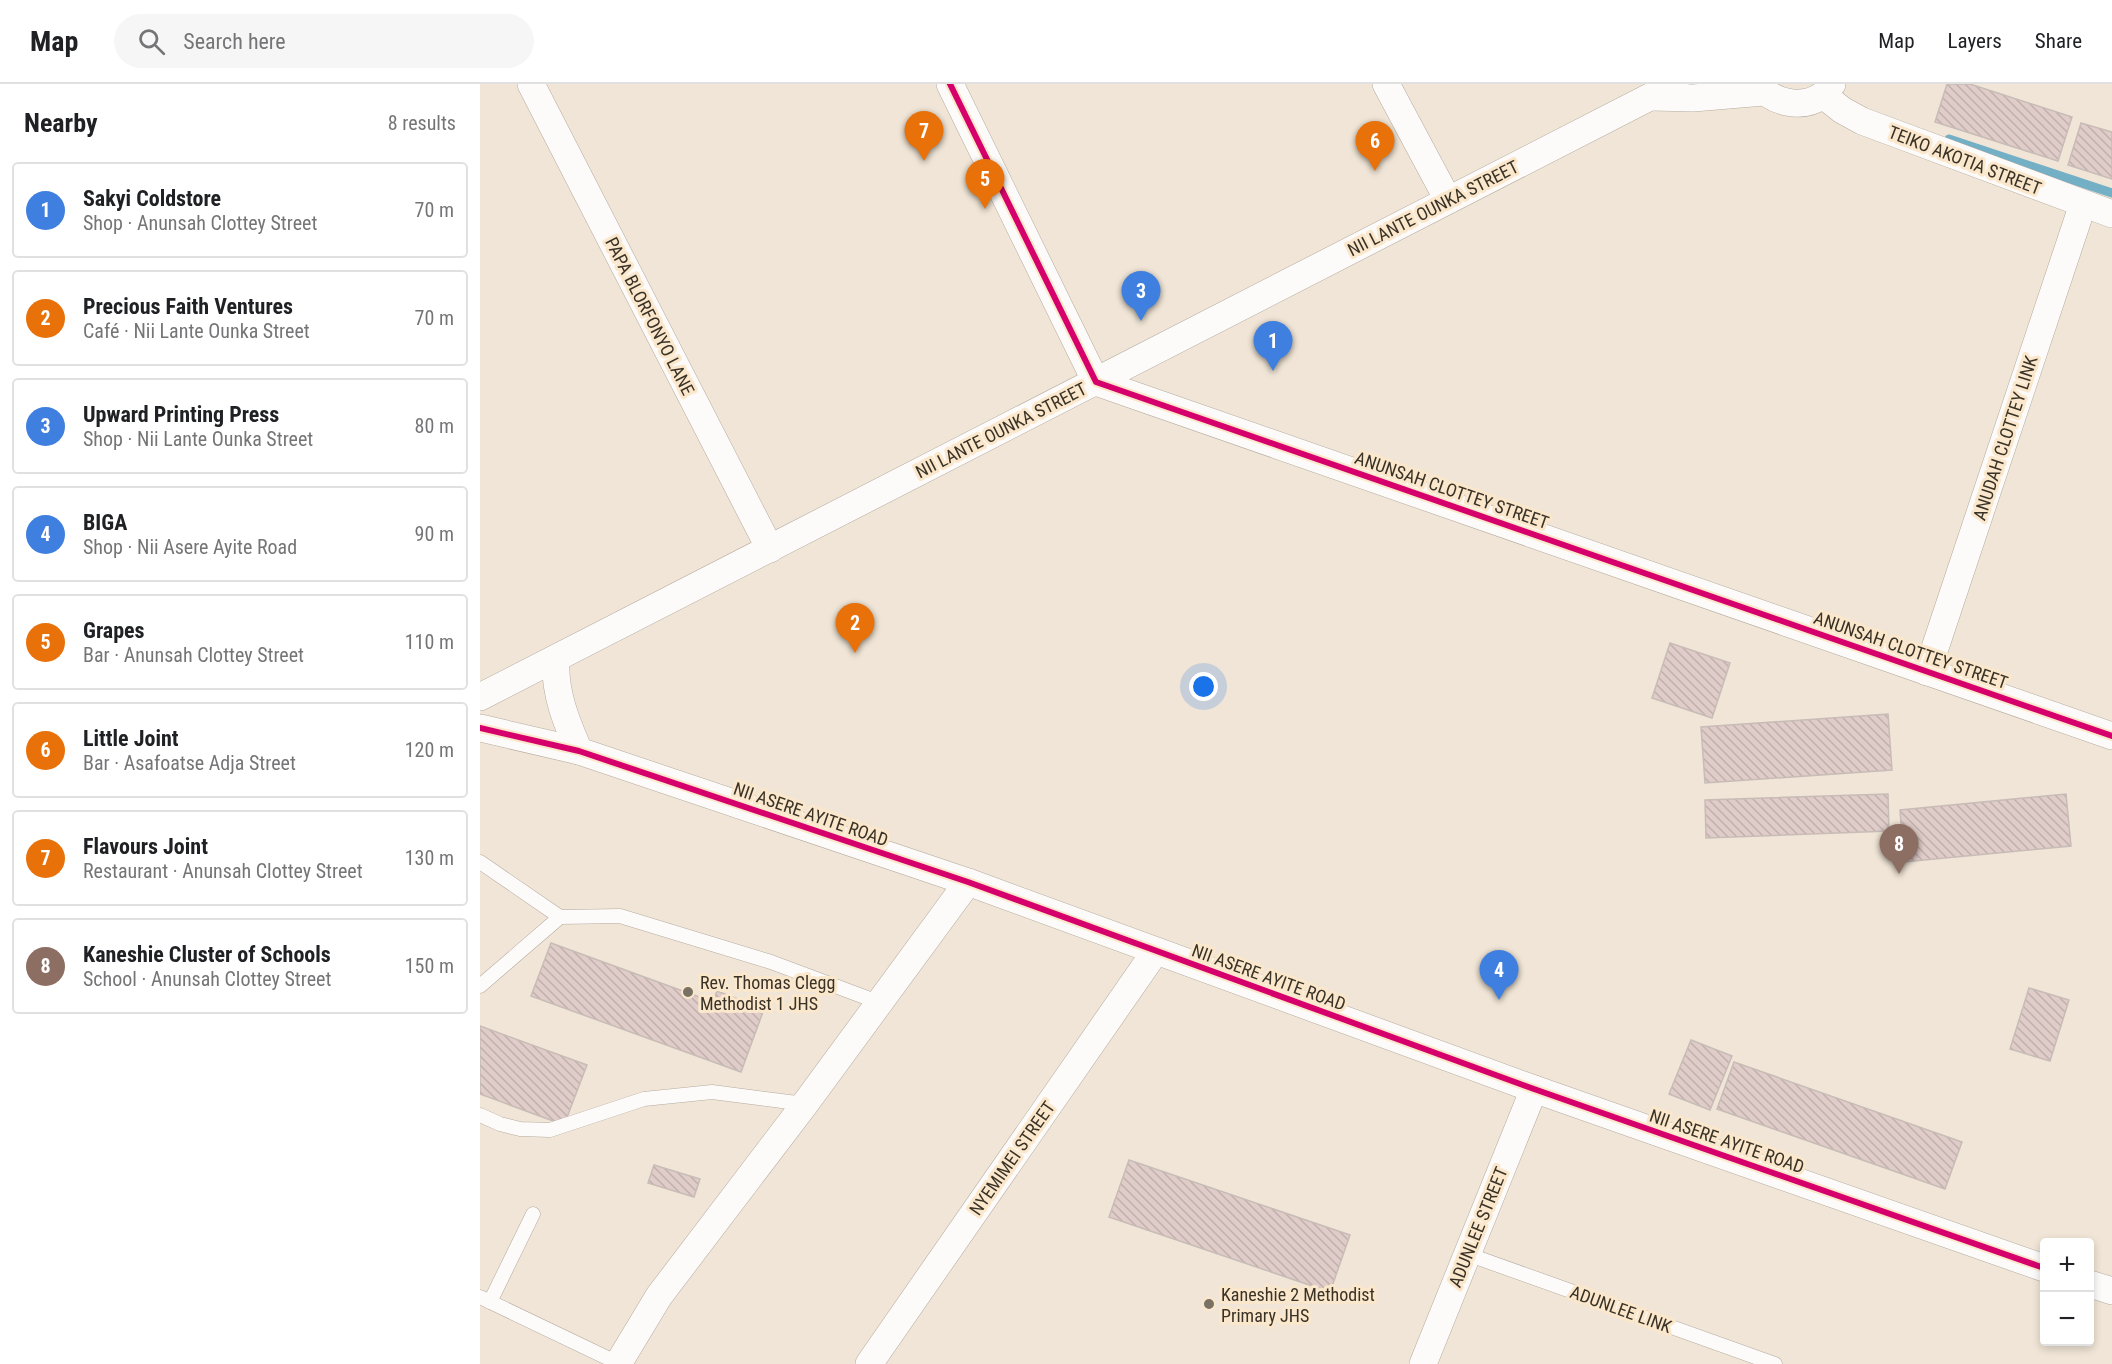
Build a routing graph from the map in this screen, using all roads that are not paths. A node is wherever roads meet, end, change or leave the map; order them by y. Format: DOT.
graph roads {
  1 [pos="531,84"];
  2 [pos="951,84"];
  3 [pos="1386,84"];
  4 [pos="1675,84"];
  5 [pos="1761,88"];
  6 [pos="1828,90"];
  7 [pos="1651,97"];
  8 [pos="1448,200"];
  9 [pos="2083,204"];
  10 [pos="2112,214"];
  11 [pos="1096,382"];
  12 [pos="770,549"];
  13 [pos="556,658"];
  14 [pos="1927,672"];
  15 [pos="480,697"];
  16 [pos="480,728"];
  17 [pos="2112,736"];
  18 [pos="579,751"];
  19 [pos="480,862"];
  20 [pos="968,882"];
  21 [pos="560,917"];
  22 [pos="1155,951"];
  23 [pos="480,986"];
  24 [pos="878,1002"];
  25 [pos="1534,1089"];
  26 [pos="805,1104"];
  27 [pos="480,1115"];
  28 [pos="533,1214"];
  29 [pos="1467,1254"];
  30 [pos="2040,1267"];
  31 [pos="2094,1285"];
  32 [pos="2112,1291"];
  33 [pos="485,1299"];
  34 [pos="618,1363"];
  35 [pos="870,1364"];
  36 [pos="1423,1364"];
  37 [pos="1775,1364"];
  1 -- 12 [label="street, PAPA BLORFONYO LANE"];
  2 -- 11 [label="street"];
  3 -- 8 [label="street"];
  4 -- 7 [label="street, NII LANTE OUNKA STREET"];
  5 -- 6 [label="street"];
  5 -- 7 [label="street, NII LANTE OUNKA STREET"];
  6 -- 9 [label="street, TEIKO AKOTIA STREET"];
  7 -- 8 [label="street, NII LANTE OUNKA STREET"];
  8 -- 11 [label="street, NII LANTE OUNKA STREET"];
  9 -- 10 [label="street, TEIKO AKOTIA STREET"];
  9 -- 14 [label="street, ANUDAH CLOTTEY LINK"];
  11 -- 12 [label="street, NII LANTE OUNKA STREET"];
  11 -- 14 [label="street, ANUNSAH CLOTTEY STREET"];
  12 -- 13 [label="street, NII LANTE OUNKA STREET"];
  13 -- 15 [label="street, NII LANTE OUNKA STREET"];
  13 -- 18 [label="street"];
  14 -- 17 [label="street, ANUNSAH CLOTTEY STREET"];
  16 -- 18 [label="street, NII ASERE AYITE ROAD"];
  18 -- 20 [label="street, NII ASERE AYITE ROAD"];
  19 -- 21 [label="lane"];
  20 -- 22 [label="street, NII ASERE AYITE ROAD"];
  20 -- 24 [label="street"];
  21 -- 23 [label="lane"];
  21 -- 24 [label="lane"];
  22 -- 25 [label="street, NII ASERE AYITE ROAD"];
  22 -- 35 [label="street, NYEMIMEI STREET"];
  24 -- 26 [label="street"];
  25 -- 29 [label="street, ADUNLEE STREET"];
  25 -- 30 [label="street, NII ASERE AYITE ROAD"];
  26 -- 27 [label="lane"];
  26 -- 34 [label="street"];
  28 -- 33 [label="lane"];
  29 -- 36 [label="street, ADUNLEE STREET"];
  29 -- 37 [label="lane, ADUNLEE LINK"];
  31 -- 32 [label="street"];
  33 -- 34 [label="lane"];
}
